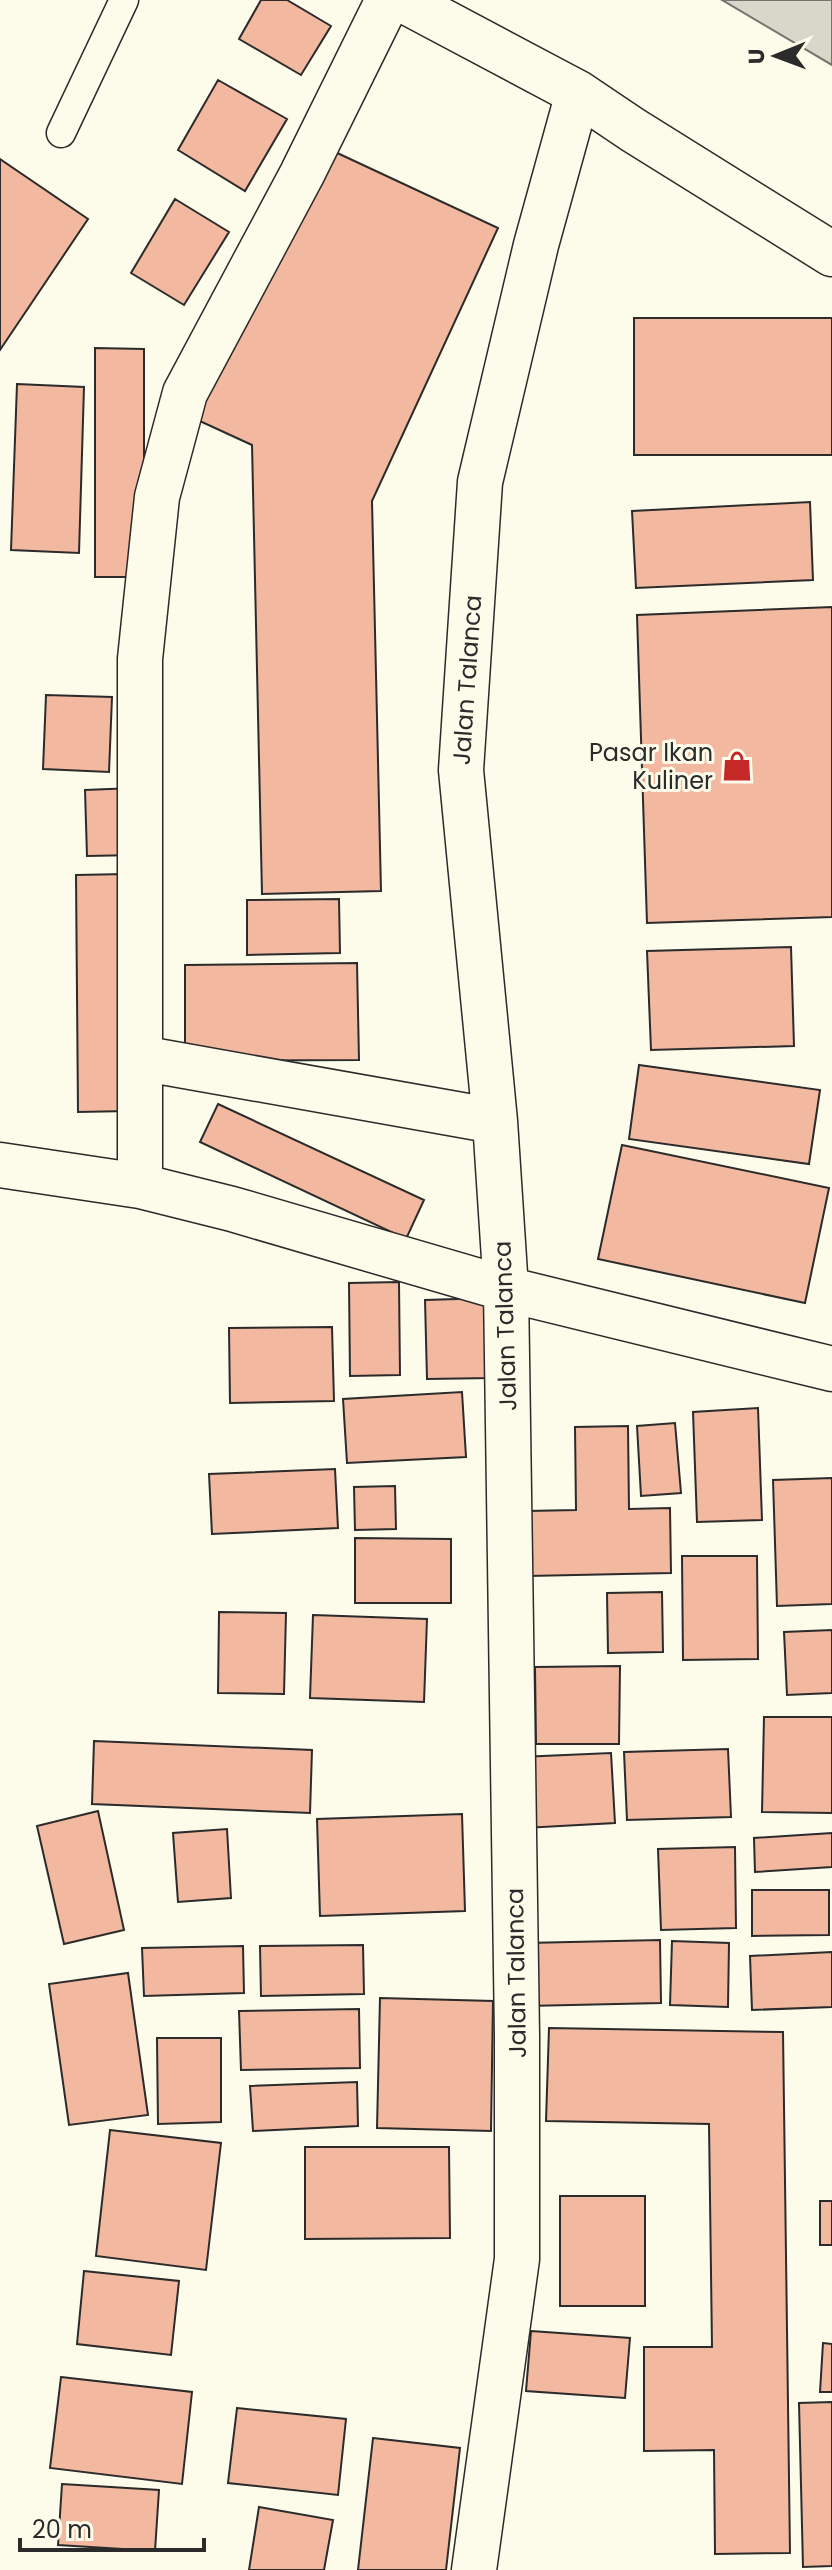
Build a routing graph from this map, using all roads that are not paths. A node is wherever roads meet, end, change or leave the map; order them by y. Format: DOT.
graph roads {
  1 [pos="124,0"];
  2 [pos="388,0"];
  3 [pos="403,0"];
  4 [pos="578,93"];
  5 [pos="61,133"];
  6 [pos="832,254"];
  7 [pos="140,1058"];
  8 [pos="495,1121"];
  9 [pos="0,1165"];
  10 [pos="140,1186"];
  11 [pos="506,1289"];
  12 [pos="832,1369"];
  13 [pos="474,2570"];
  1 -- 5 [label="lane"];
  2 -- 7 [label="street"];
  3 -- 4 [label="street"];
  4 -- 6 [label="street"];
  4 -- 8 [label="street, Jalan Talanca"];
  7 -- 8 [label="street"];
  7 -- 10 [label="street"];
  8 -- 11 [label="street, Jalan Talanca"];
  9 -- 10 [label="street"];
  10 -- 11 [label="street"];
  11 -- 12 [label="street"];
  11 -- 13 [label="street, Jalan Talanca"];
}
